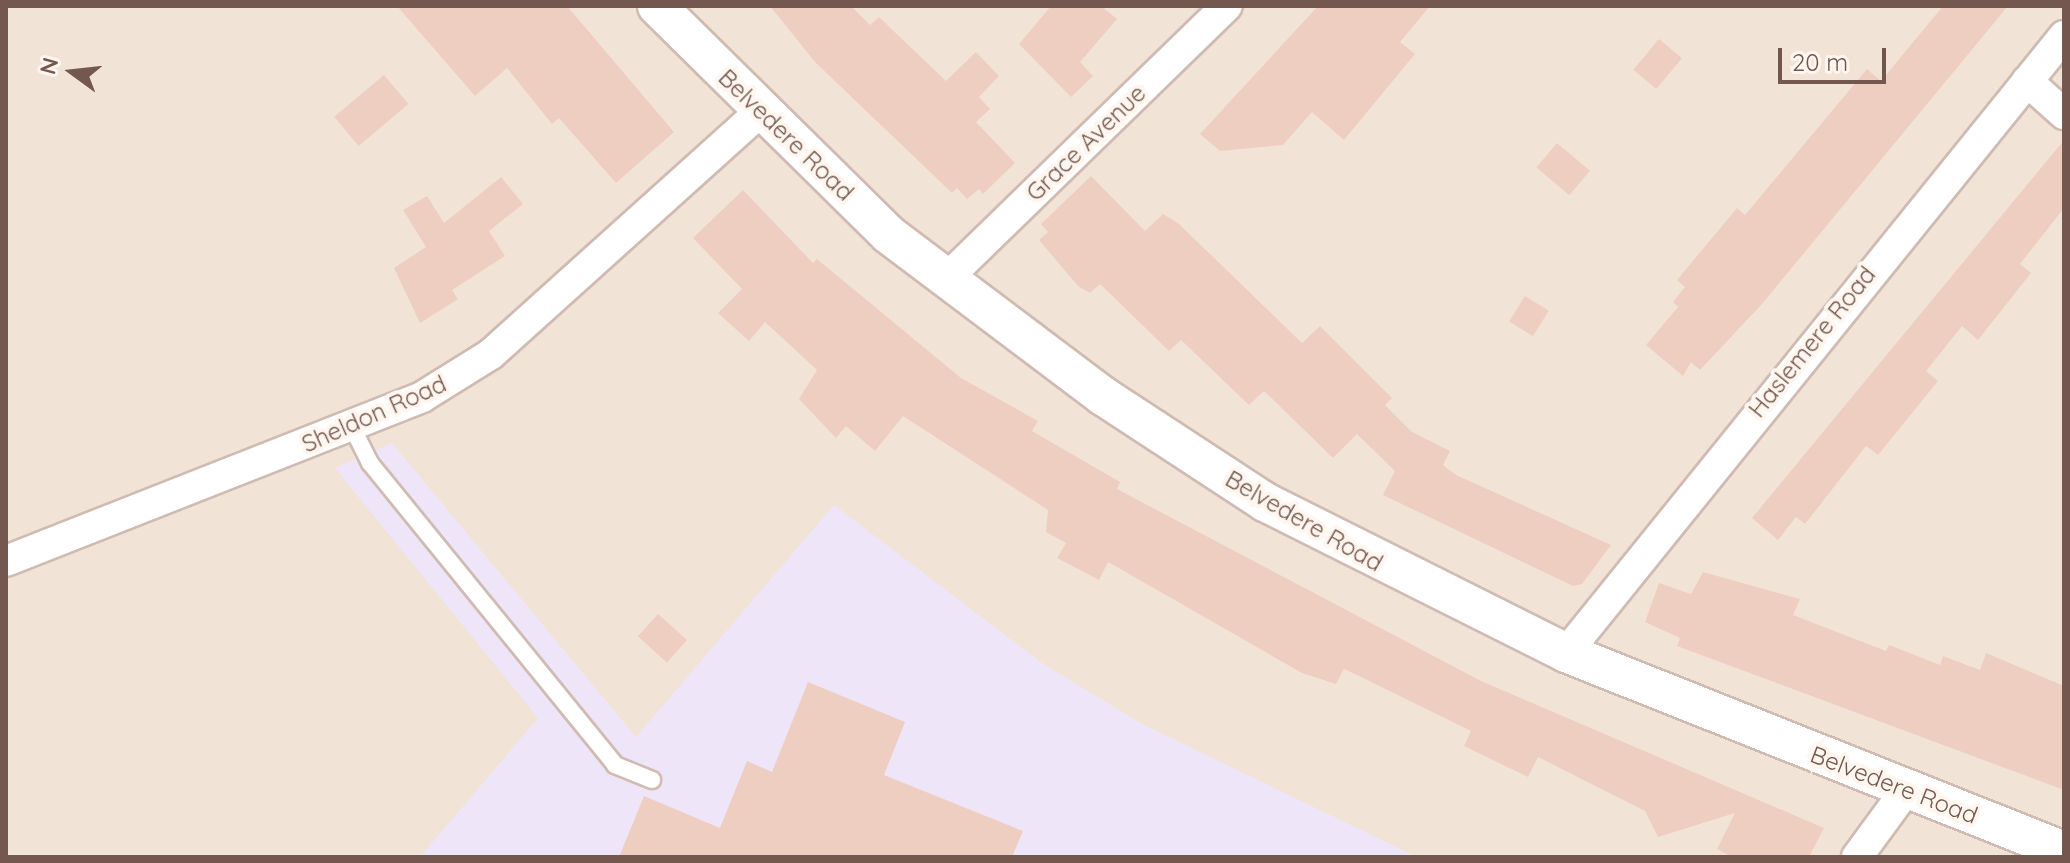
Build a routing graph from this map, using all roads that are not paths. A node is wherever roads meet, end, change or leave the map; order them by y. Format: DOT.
graph roads {
  1 [pos="657,6"];
  2 [pos="1227,6"];
  3 [pos="2064,36"];
  4 [pos="2027,81"];
  5 [pos="759,113"];
  6 [pos="2064,114"];
  7 [pos="945,280"];
  8 [pos="352,427"];
  9 [pos="6,561"];
  10 [pos="1566,653"];
  11 [pos="652,780"];
  12 [pos="1906,790"];
  13 [pos="2064,851"];
  14 [pos="1857,857"];
  1 -- 5 [label="street, Belvedere Road"];
  2 -- 7 [label="street, Grace Avenue"];
  3 -- 4 [label="street, Haslemere Road"];
  4 -- 6 [label="street"];
  4 -- 10 [label="street, Haslemere Road"];
  5 -- 7 [label="street, Belvedere Road"];
  5 -- 8 [label="street, Sheldon Road"];
  7 -- 10 [label="street, Belvedere Road"];
  8 -- 9 [label="street, Sheldon Road"];
  8 -- 11 [label="lane"];
  10 -- 12 [label="street, Belvedere Road"];
  12 -- 13 [label="street, Belvedere Road"];
  12 -- 14 [label="street"];
}
